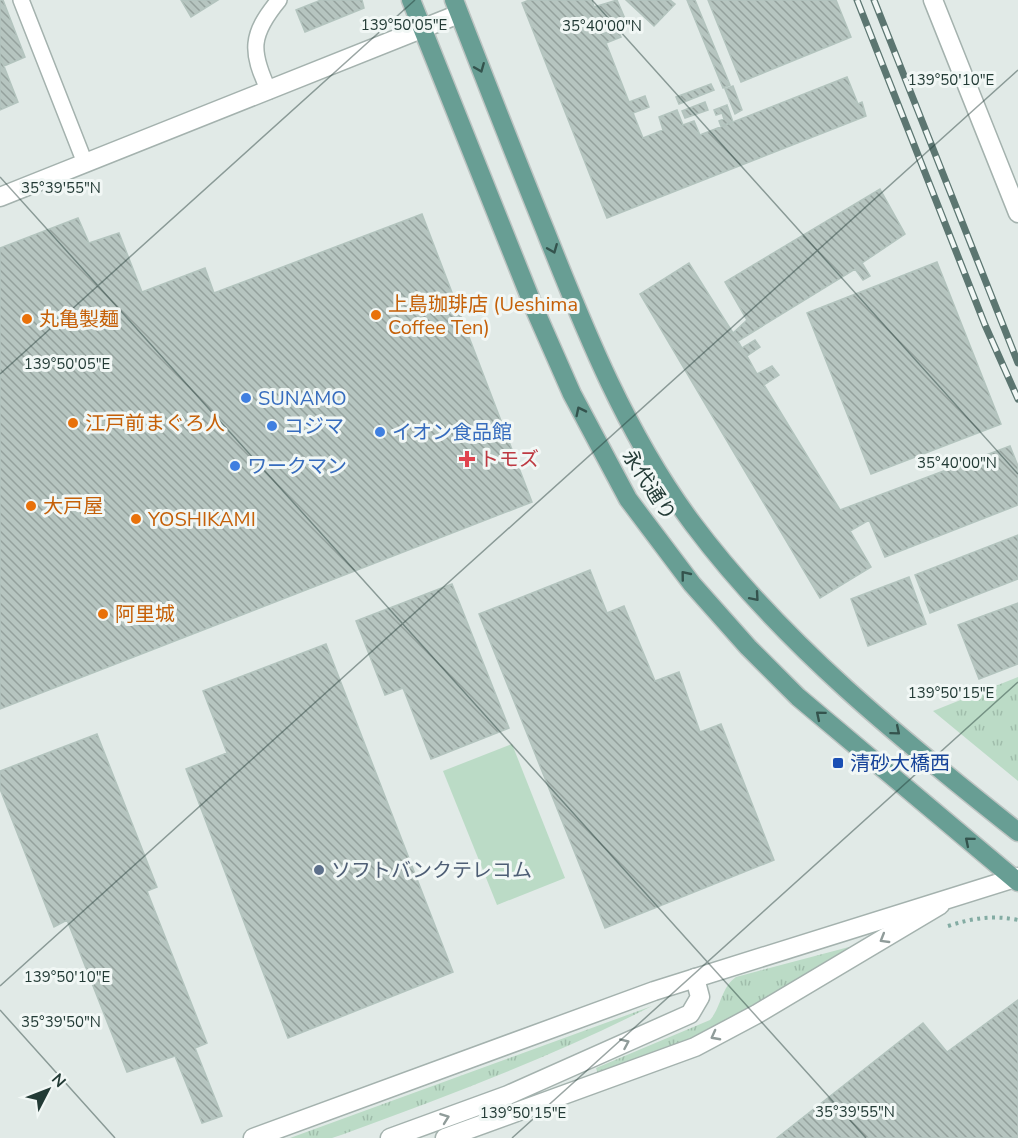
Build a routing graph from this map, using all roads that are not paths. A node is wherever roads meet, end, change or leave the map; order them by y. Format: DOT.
graph roads {
  1 [pos="21,0"];
  2 [pos="279,0"];
  3 [pos="411,0"];
  4 [pos="933,0"];
  5 [pos="457,7"];
  6 [pos="422,30"];
  7 [pos="268,91"];
  8 [pos="84,163"];
  9 [pos="1013,185"];
  10 [pos="0,197"];
  11 [pos="1018,213"];
  12 [pos="1018,832"];
  13 [pos="1017,879"];
  14 [pos="952,898"];
  15 [pos="695,978"];
  16 [pos="253,1138"];
  17 [pos="390,1138"];
  18 [pos="446,1138"];
  1 -- 8 [label="lane"];
  2 -- 7 [label="lane"];
  3 -- 6 [label="main road, 永代通り"];
  4 -- 9 [label="street"];
  5 -- 6 [label="street"];
  5 -- 12 [label="main road, 永代通り, one-way"];
  6 -- 7 [label="street"];
  13 -- 6 [label="main road, 永代通り, one-way"];
  7 -- 8 [label="street"];
  8 -- 10 [label="street"];
  9 -- 11 [label="street"];
  13 -- 14 [label="street"];
  14 -- 15 [label="street"];
  14 -- 18 [label="street, one-way"];
  15 -- 16 [label="street"];
  17 -- 15 [label="street, one-way"];
}
